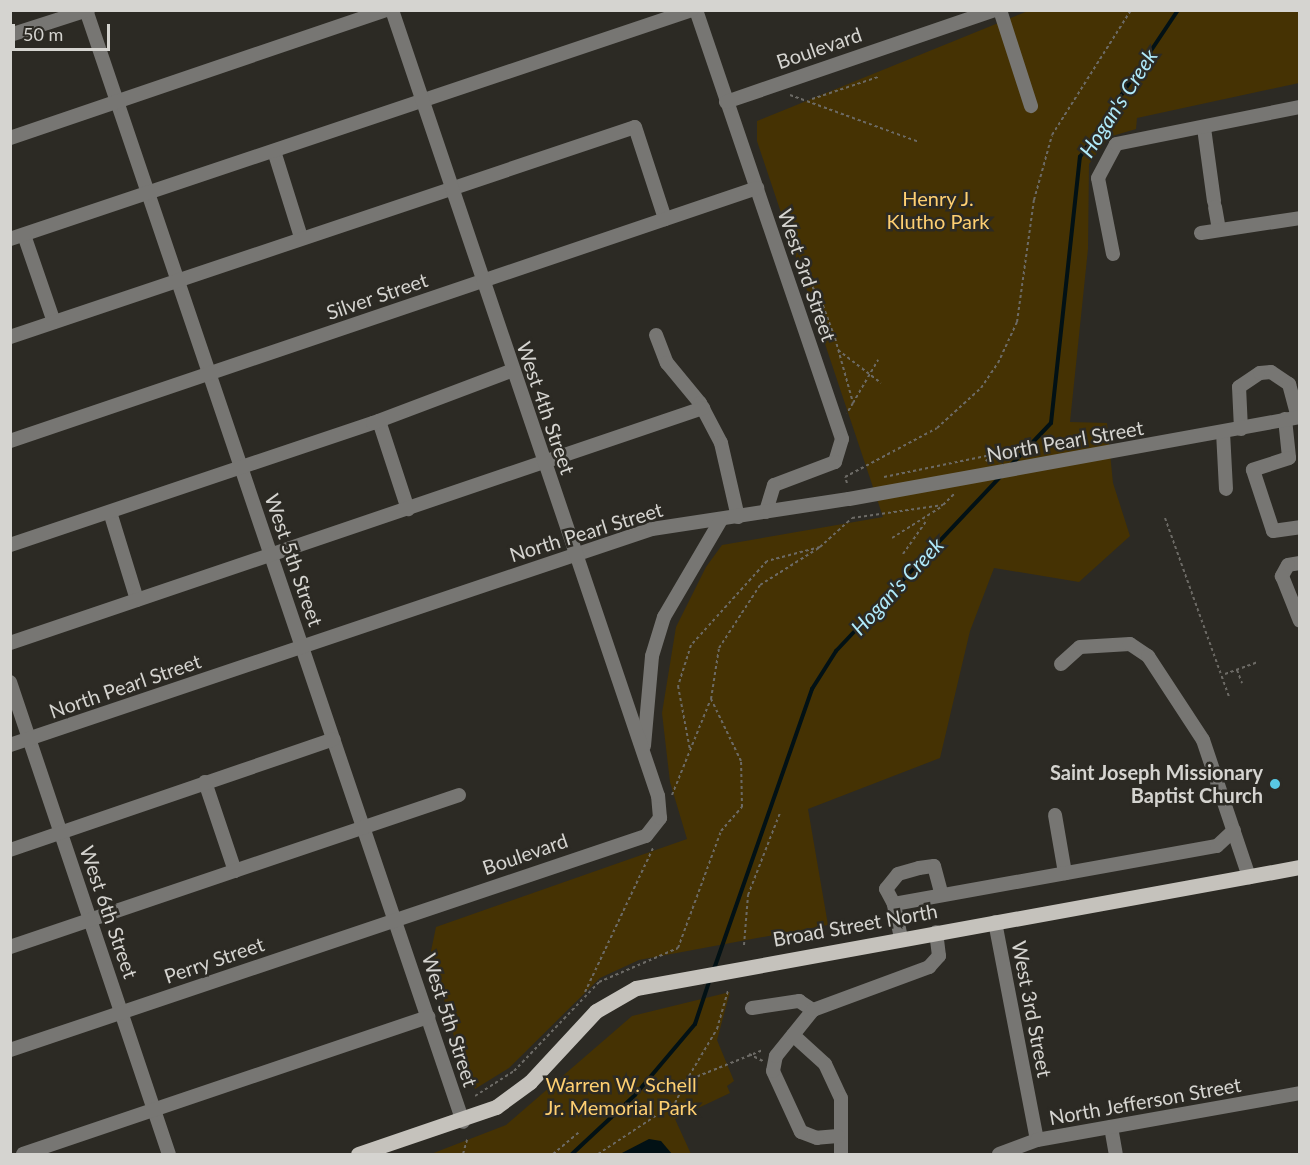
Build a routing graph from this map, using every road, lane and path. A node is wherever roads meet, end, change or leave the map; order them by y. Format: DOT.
graph roads {
  1 [pos="386,10"];
  2 [pos="392,10"];
  3 [pos="694,10"];
  4 [pos="994,10"];
  5 [pos="1000,10"];
  6 [pos="1131,10"];
  7 [pos="87,11"];
  8 [pos="10,35"];
  9 [pos="878,77"];
  10 [pos="788,95"];
  11 [pos="811,99"];
  12 [pos="422,100"];
  13 [pos="118,101"];
  14 [pos="726,102"];
  15 [pos="1031,106"];
  16 [pos="1299,107"];
  17 [pos="1204,128"];
  18 [pos="10,138"];
  19 [pos="919,142"];
  20 [pos="274,151"];
  21 [pos="451,186"];
  22 [pos="757,188"];
  23 [pos="149,194"];
  24 [pos="1299,218"];
  25 [pos="665,219"];
  26 [pos="1219,230"];
  27 [pos="1201,232"];
  28 [pos="24,235"];
  29 [pos="301,237"];
  30 [pos="10,239"];
  31 [pos="1113,254"];
  32 [pos="795,262"];
  33 [pos="178,281"];
  34 [pos="483,281"];
  35 [pos="54,322"];
  36 [pos="656,336"];
  37 [pos="10,337"];
  38 [pos="838,350"];
  39 [pos="878,360"];
  40 [pos="513,370"];
  41 [pos="210,374"];
  42 [pos="869,374"];
  43 [pos="881,383"];
  44 [pos="853,404"];
  45 [pos="703,408"];
  46 [pos="847,413"];
  47 [pos="1294,418"];
  48 [pos="379,421"];
  49 [pos="1241,429"];
  50 [pos="1223,432"];
  51 [pos="10,441"];
  52 [pos="545,463"];
  53 [pos="242,466"];
  54 [pos="847,483"];
  55 [pos="1226,489"];
  56 [pos="943,505"];
  57 [pos="408,508"];
  58 [pos="110,512"];
  59 [pos="766,512"];
  60 [pos="738,517"];
  61 [pos="852,518"];
  62 [pos="928,518"];
  63 [pos="1165,518"];
  64 [pos="721,520"];
  65 [pos="1299,527"];
  66 [pos="892,538"];
  67 [pos="10,545"];
  68 [pos="820,547"];
  69 [pos="272,554"];
  70 [pos="577,554"];
  71 [pos="903,554"];
  72 [pos="1299,563"];
  73 [pos="137,600"];
  74 [pos="1299,621"];
  75 [pos="10,643"];
  76 [pos="303,646"];
  77 [pos="1258,662"];
  78 [pos="1061,664"];
  79 [pos="1237,670"];
  80 [pos="1225,674"];
  81 [pos="10,682"];
  82 [pos="1242,683"];
  83 [pos="1229,697"];
  84 [pos="711,699"];
  85 [pos="30,739"];
  86 [pos="334,739"];
  87 [pos="10,745"];
  88 [pos="690,750"];
  89 [pos="643,752"];
  90 [pos="205,782"];
  91 [pos="459,795"];
  92 [pos="672,795"];
  93 [pos="780,813"];
  94 [pos="1055,816"];
  95 [pos="660,818"];
  96 [pos="365,828"];
  97 [pos="1234,830"];
  98 [pos="61,831"];
  99 [pos="653,848"];
  100 [pos="10,850"];
  101 [pos="1299,867"];
  102 [pos="235,872"];
  103 [pos="1065,873"];
  104 [pos="1249,877"];
  105 [pos="942,896"];
  106 [pos="894,904"];
  107 [pos="91,920"];
  108 [pos="396,921"];
  109 [pos="995,922"];
  110 [pos="936,932"];
  111 [pos="901,938"];
  112 [pos="744,945"];
  113 [pos="10,946"];
  114 [pos="728,991"];
  115 [pos="585,992"];
  116 [pos="752,1008"];
  117 [pos="813,1010"];
  118 [pos="123,1012"];
  119 [pos="428,1017"];
  120 [pos="793,1035"];
  121 [pos="772,1047"];
  122 [pos="10,1050"];
  123 [pos="748,1054"];
  124 [pos="765,1062"];
  125 [pos="686,1081"];
  126 [pos="1299,1093"];
  127 [pos="475,1096"];
  128 [pos="154,1110"];
  129 [pos="463,1122"];
  130 [pos="1111,1127"];
  131 [pos="580,1131"];
  132 [pos="838,1136"];
  133 [pos="467,1140"];
  134 [pos="1037,1140"];
  135 [pos="23,1155"];
  136 [pos="169,1155"];
  137 [pos="358,1155"];
  138 [pos="463,1155"];
  139 [pos="553,1155"];
  140 [pos="598,1155"];
  141 [pos="841,1155"];
  142 [pos="999,1155"];
  143 [pos="1116,1155"];
  1 -- 13 [label="street"];
  2 -- 12 [label="street, West 4th Street"];
  3 -- 12 [label="street"];
  3 -- 14 [label="street, West 3rd Street"];
  4 -- 14 [label="street, Boulevard"];
  5 -- 15 [label="street"];
  6 -- 54 [label="path"];
  7 -- 8 [label="street"];
  7 -- 13 [label="street, West 5th Street"];
  9 -- 11 [label="path"];
  10 -- 11 [label="path"];
  11 -- 19 [label="path"];
  12 -- 20 [label="street"];
  12 -- 21 [label="street, West 4th Street"];
  13 -- 18 [label="street"];
  13 -- 23 [label="street, West 5th Street"];
  14 -- 22 [label="street, West 3rd Street"];
  16 -- 17 [label="street"];
  17 -- 26 [label="street"];
  17 -- 31 [label="street"];
  20 -- 23 [label="street"];
  20 -- 29 [label="street"];
  21 -- 25 [label="street"];
  21 -- 29 [label="street"];
  21 -- 34 [label="street, West 4th Street"];
  22 -- 25 [label="street, Silver Street"];
  22 -- 59 [label="street, West 3rd Street"];
  23 -- 28 [label="street"];
  23 -- 33 [label="street, West 5th Street"];
  24 -- 26 [label="street"];
  25 -- 34 [label="street, Silver Street"];
  26 -- 27 [label="street"];
  28 -- 30 [label="street"];
  28 -- 35 [label="street"];
  29 -- 33 [label="street"];
  32 -- 38 [label="path"];
  33 -- 35 [label="street"];
  33 -- 41 [label="street, West 5th Street"];
  34 -- 40 [label="street, West 4th Street"];
  34 -- 41 [label="street, Silver Street"];
  35 -- 37 [label="street"];
  36 -- 45 [label="street"];
  38 -- 42 [label="path"];
  38 -- 44 [label="path"];
  39 -- 42 [label="path"];
  40 -- 48 [label="street"];
  40 -- 52 [label="street, West 4th Street"];
  41 -- 51 [label="street, Silver Street"];
  41 -- 53 [label="street, West 5th Street"];
  42 -- 43 [label="path"];
  42 -- 44 [label="path"];
  44 -- 46 [label="path"];
  45 -- 52 [label="street"];
  45 -- 60 [label="street"];
  47 -- 49 [label="street, North Pearl Street"];
  47 -- 49 [label="street"];
  47 -- 65 [label="street"];
  48 -- 53 [label="street"];
  48 -- 57 [label="street"];
  49 -- 50 [label="street, North Pearl Street"];
  50 -- 55 [label="street"];
  50 -- 59 [label="street, North Pearl Street"];
  52 -- 57 [label="street"];
  52 -- 70 [label="street, West 4th Street"];
  53 -- 58 [label="street"];
  53 -- 69 [label="street, West 5th Street"];
  56 -- 62 [label="path"];
  57 -- 69 [label="street"];
  58 -- 67 [label="street"];
  58 -- 73 [label="street"];
  59 -- 60 [label="street, North Pearl Street"];
  60 -- 64 [label="street, North Pearl Street"];
  61 -- 68 [label="path"];
  62 -- 66 [label="path"];
  62 -- 71 [label="path"];
  63 -- 80 [label="path"];
  64 -- 70 [label="street, North Pearl Street"];
  64 -- 89 [label="street"];
  68 -- 84 [label="path"];
  68 -- 88 [label="path"];
  69 -- 73 [label="street"];
  69 -- 76 [label="street, West 5th Street"];
  70 -- 76 [label="street, North Pearl Street"];
  70 -- 89 [label="street, West 4th Street"];
  72 -- 74 [label="street"];
  73 -- 75 [label="street"];
  76 -- 85 [label="street, North Pearl Street"];
  76 -- 86 [label="street, West 5th Street"];
  77 -- 79 [label="path"];
  78 -- 97 [label="street"];
  79 -- 80 [label="path"];
  79 -- 82 [label="path"];
  80 -- 83 [label="path"];
  81 -- 85 [label="street, West 6th Street"];
  84 -- 88 [label="path"];
  84 -- 115 [label="path"];
  85 -- 87 [label="street, North Pearl Street"];
  85 -- 98 [label="street, West 6th Street"];
  86 -- 90 [label="street"];
  86 -- 96 [label="street, West 5th Street"];
  88 -- 92 [label="path"];
  89 -- 95 [label="street, West 4th Street"];
  90 -- 98 [label="street"];
  90 -- 102 [label="street"];
  91 -- 96 [label="street"];
  93 -- 112 [label="path"];
  94 -- 103 [label="street"];
  95 -- 108 [label="street, Boulevard"];
  96 -- 102 [label="street"];
  96 -- 108 [label="street, West 5th Street"];
  97 -- 103 [label="street"];
  97 -- 104 [label="street"];
  98 -- 100 [label="street"];
  98 -- 107 [label="street, West 6th Street"];
  99 -- 115 [label="path"];
  101 -- 104 [label="main road, Broad Street North"];
  102 -- 107 [label="street"];
  103 -- 105 [label="street"];
  104 -- 109 [label="main road, Broad Street North"];
  105 -- 106 [label="street"];
  105 -- 106 [label="street"];
  106 -- 111 [label="street"];
  107 -- 113 [label="street"];
  107 -- 118 [label="street, West 6th Street"];
  108 -- 118 [label="street, Perry Street"];
  108 -- 119 [label="street, West 5th Street"];
  109 -- 110 [label="main road, Broad Street North"];
  109 -- 134 [label="street, West 3rd Street"];
  110 -- 111 [label="main road, Broad Street North"];
  110 -- 117 [label="street"];
  111 -- 129 [label="main road, Broad Street North"];
  114 -- 125 [label="path"];
  115 -- 127 [label="path"];
  116 -- 117 [label="street"];
  117 -- 120 [label="street"];
  118 -- 122 [label="street, Perry Street"];
  118 -- 128 [label="street, West 6th Street"];
  119 -- 128 [label="street"];
  119 -- 129 [label="street, West 5th Street"];
  120 -- 132 [label="street"];
  120 -- 132 [label="street"];
  121 -- 123 [label="path"];
  123 -- 124 [label="path"];
  123 -- 125 [label="path"];
  125 -- 140 [label="path"];
  126 -- 130 [label="street, North Jefferson Street"];
  128 -- 135 [label="street"];
  128 -- 136 [label="street, West 6th Street"];
  129 -- 137 [label="main road"];
  130 -- 134 [label="street, North Jefferson Street"];
  130 -- 143 [label="street"];
  131 -- 139 [label="path"];
  132 -- 141 [label="street"];
  133 -- 138 [label="path"];
  134 -- 142 [label="street, North Jefferson Street"];
}
